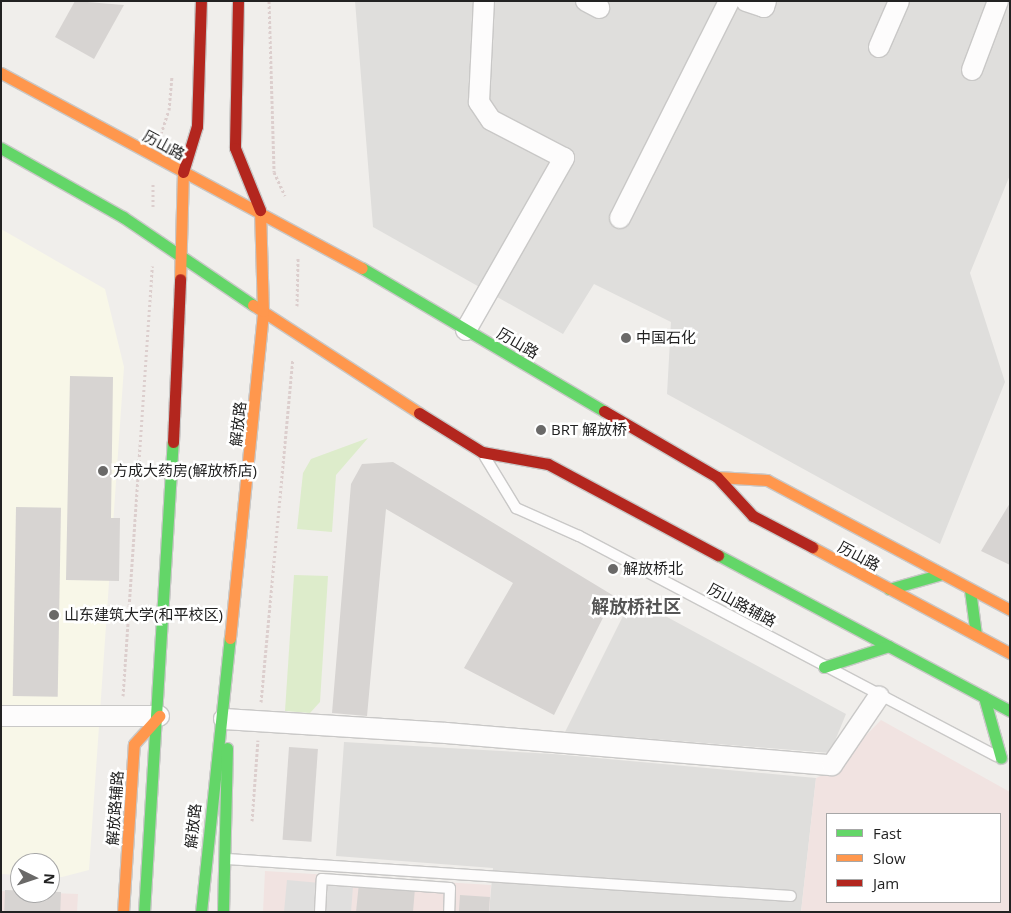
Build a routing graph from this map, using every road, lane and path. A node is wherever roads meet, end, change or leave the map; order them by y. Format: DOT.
graph roads {
  1 [pos="201,1"];
  2 [pos="238,1"];
  3 [pos="484,1"];
  4 [pos="730,1"];
  5 [pos="746,1"];
  6 [pos="766,1"];
  7 [pos="899,1"];
  8 [pos="998,1"];
  9 [pos="1005,1"];
  10 [pos="1010,3"];
  11 [pos="879,47"];
  12 [pos="972,70"];
  13 [pos="1,73"];
  14 [pos="173,74"];
  15 [pos="1,148"];
  16 [pos="153,156"];
  17 [pos="183,172"];
  18 [pos="260,210"];
  19 [pos="620,218"];
  20 [pos="153,239"];
  21 [pos="182,257"];
  22 [pos="262,311"];
  23 [pos="466,330"];
  24 [pos="482,452"];
  25 [pos="717,477"];
  26 [pos="942,574"];
  27 [pos="889,589"];
  28 [pos="970,590"];
  29 [pos="1010,598"];
  30 [pos="990,600"];
  31 [pos="1010,610"];
  32 [pos="976,635"];
  33 [pos="889,646"];
  34 [pos="1010,653"];
  35 [pos="824,667"];
  36 [pos="879,696"];
  37 [pos="984,697"];
  38 [pos="1010,711"];
  39 [pos="1,716"];
  40 [pos="159,716"];
  41 [pos="122,717"];
  42 [pos="224,719"];
  43 [pos="1006,758"];
  44 [pos="227,859"];
  45 [pos="791,896"];
  46 [pos="122,912"];
  47 [pos="144,912"];
  48 [pos="201,912"];
  49 [pos="223,912"];
  50 [pos="320,912"];
  51 [pos="449,912"];
  1 -- 17 [label="main road"];
  2 -- 18 [label="main road, 解放路"];
  3 -- 23 [label="street"];
  4 -- 19 [label="street"];
  5 -- 6 [label="street"];
  7 -- 11 [label="street"];
  8 -- 12 [label="street"];
  9 -- 10 [label="street"];
  13 -- 16 [label="main road, 历山路"];
  14 -- 16 [label="path"];
  15 -- 20 [label="main road"];
  16 -- 17 [label="main road, 历山路"];
  16 -- 20 [label="path"];
  17 -- 18 [label="main road, 历山路"];
  17 -- 21 [label="main road"];
  18 -- 22 [label="main road, 解放路"];
  18 -- 23 [label="main road, 历山路"];
  20 -- 21 [label="main road"];
  20 -- 41 [label="path"];
  21 -- 22 [label="main road"];
  21 -- 40 [label="main road"];
  22 -- 24 [label="main road"];
  22 -- 42 [label="main road, 解放路"];
  23 -- 25 [label="main road, 历山路"];
  24 -- 33 [label="main road"];
  24 -- 35 [label="lane, 历山路辅路"];
  25 -- 26 [label="main road"];
  25 -- 27 [label="main road, 历山路"];
  26 -- 27 [label="main road"];
  26 -- 28 [label="main road"];
  27 -- 32 [label="main road, 历山路"];
  28 -- 30 [label="main road"];
  28 -- 32 [label="main road"];
  29 -- 30 [label="lane"];
  30 -- 31 [label="main road"];
  32 -- 34 [label="main road, 历山路"];
  33 -- 35 [label="main road"];
  33 -- 37 [label="main road"];
  35 -- 36 [label="lane, 历山路辅路"];
  36 -- 42 [label="street"];
  36 -- 43 [label="lane, 历山路辅路"];
  37 -- 38 [label="main road"];
  37 -- 43 [label="main road"];
  39 -- 41 [label="street"];
  40 -- 41 [label="street"];
  40 -- 46 [label="main road, 解放路辅路"];
  40 -- 47 [label="main road"];
  42 -- 44 [label="main road"];
  42 -- 48 [label="main road, 解放路"];
  44 -- 45 [label="lane"];
  44 -- 49 [label="main road"];
  50 -- 51 [label="lane"];
}
